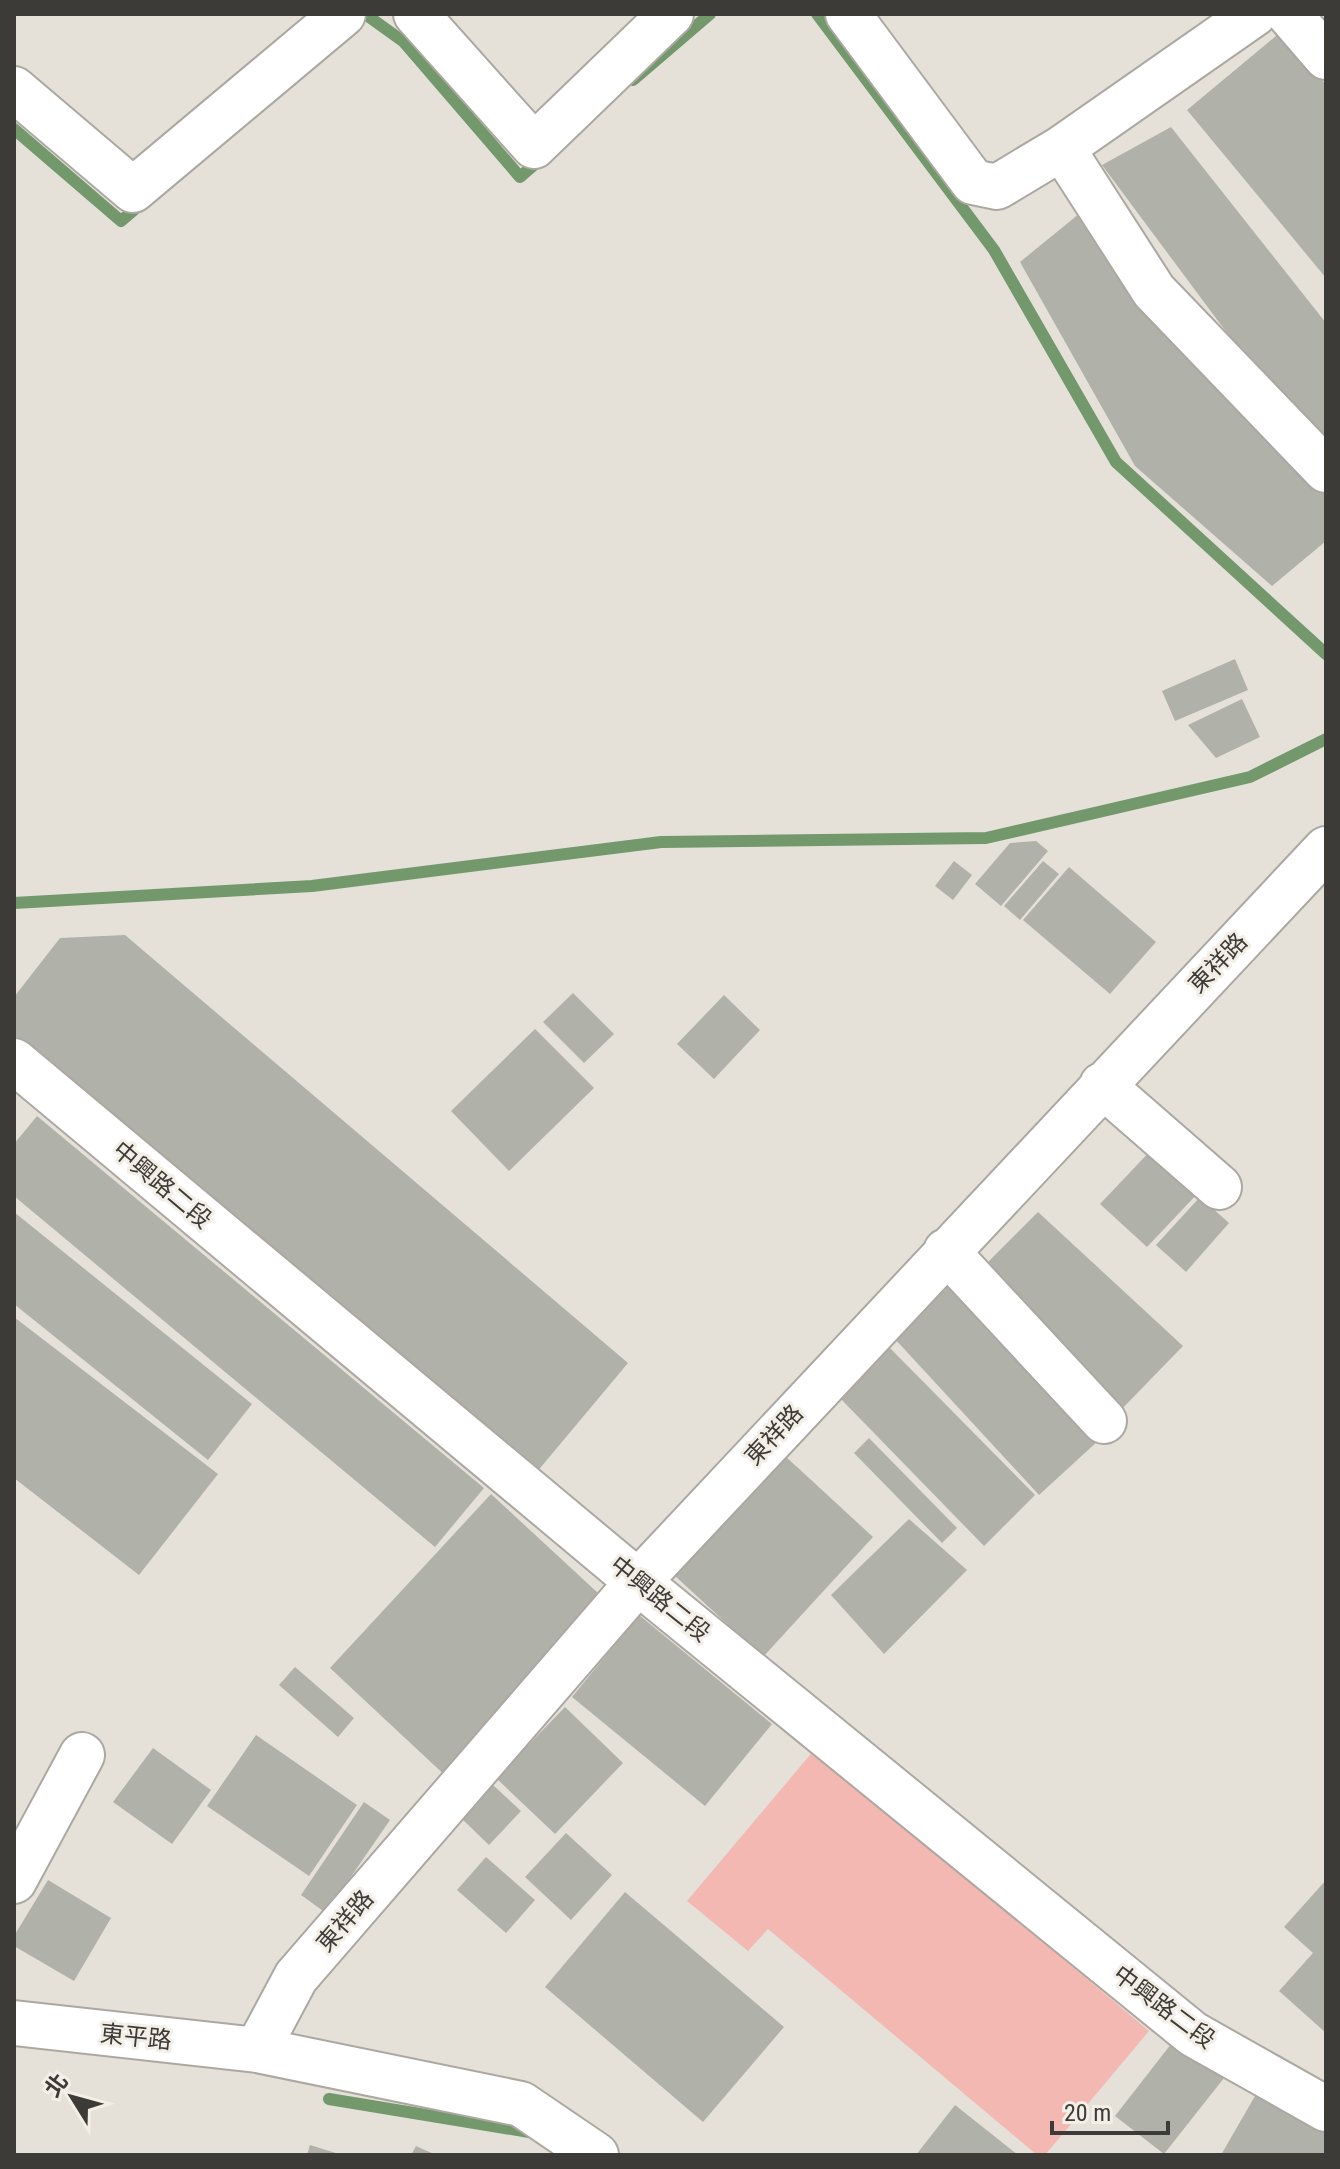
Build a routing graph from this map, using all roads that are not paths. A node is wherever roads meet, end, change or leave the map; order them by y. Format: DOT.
graph roads {
  1 [pos="343,14"];
  2 [pos="416,14"];
  3 [pos="671,14"];
  4 [pos="848,14"];
  5 [pos="1254,14"];
  6 [pos="1289,14"];
  7 [pos="1326,57"];
  8 [pos="14,89"];
  9 [pos="1062,148"];
  10 [pos="1326,470"];
  11 [pos="1326,849"];
  12 [pos="21,1079"];
  13 [pos="1113,1095"];
  14 [pos="1219,1187"];
  15 [pos="946,1251"];
  16 [pos="1104,1421"];
  17 [pos="638,1582"];
  18 [pos="82,1755"];
  19 [pos="14,1881"];
  20 [pos="14,2023"];
  21 [pos="257,2050"];
  22 [pos="1326,2109"];
  23 [pos="596,2155"];
  1 -- 8 [label="street"];
  2 -- 3 [label="street"];
  4 -- 9 [label="street"];
  5 -- 9 [label="street"];
  6 -- 7 [label="street"];
  9 -- 10 [label="street"];
  11 -- 13 [label="street, 東祥路"];
  12 -- 17 [label="street, 中興路二段"];
  13 -- 14 [label="street"];
  13 -- 15 [label="street, 東祥路"];
  15 -- 16 [label="street"];
  15 -- 17 [label="street, 東祥路"];
  17 -- 21 [label="street, 東祥路"];
  17 -- 22 [label="street, 中興路二段"];
  18 -- 19 [label="street"];
  20 -- 21 [label="street, 東平路"];
  21 -- 23 [label="street, 東平路"];
}
